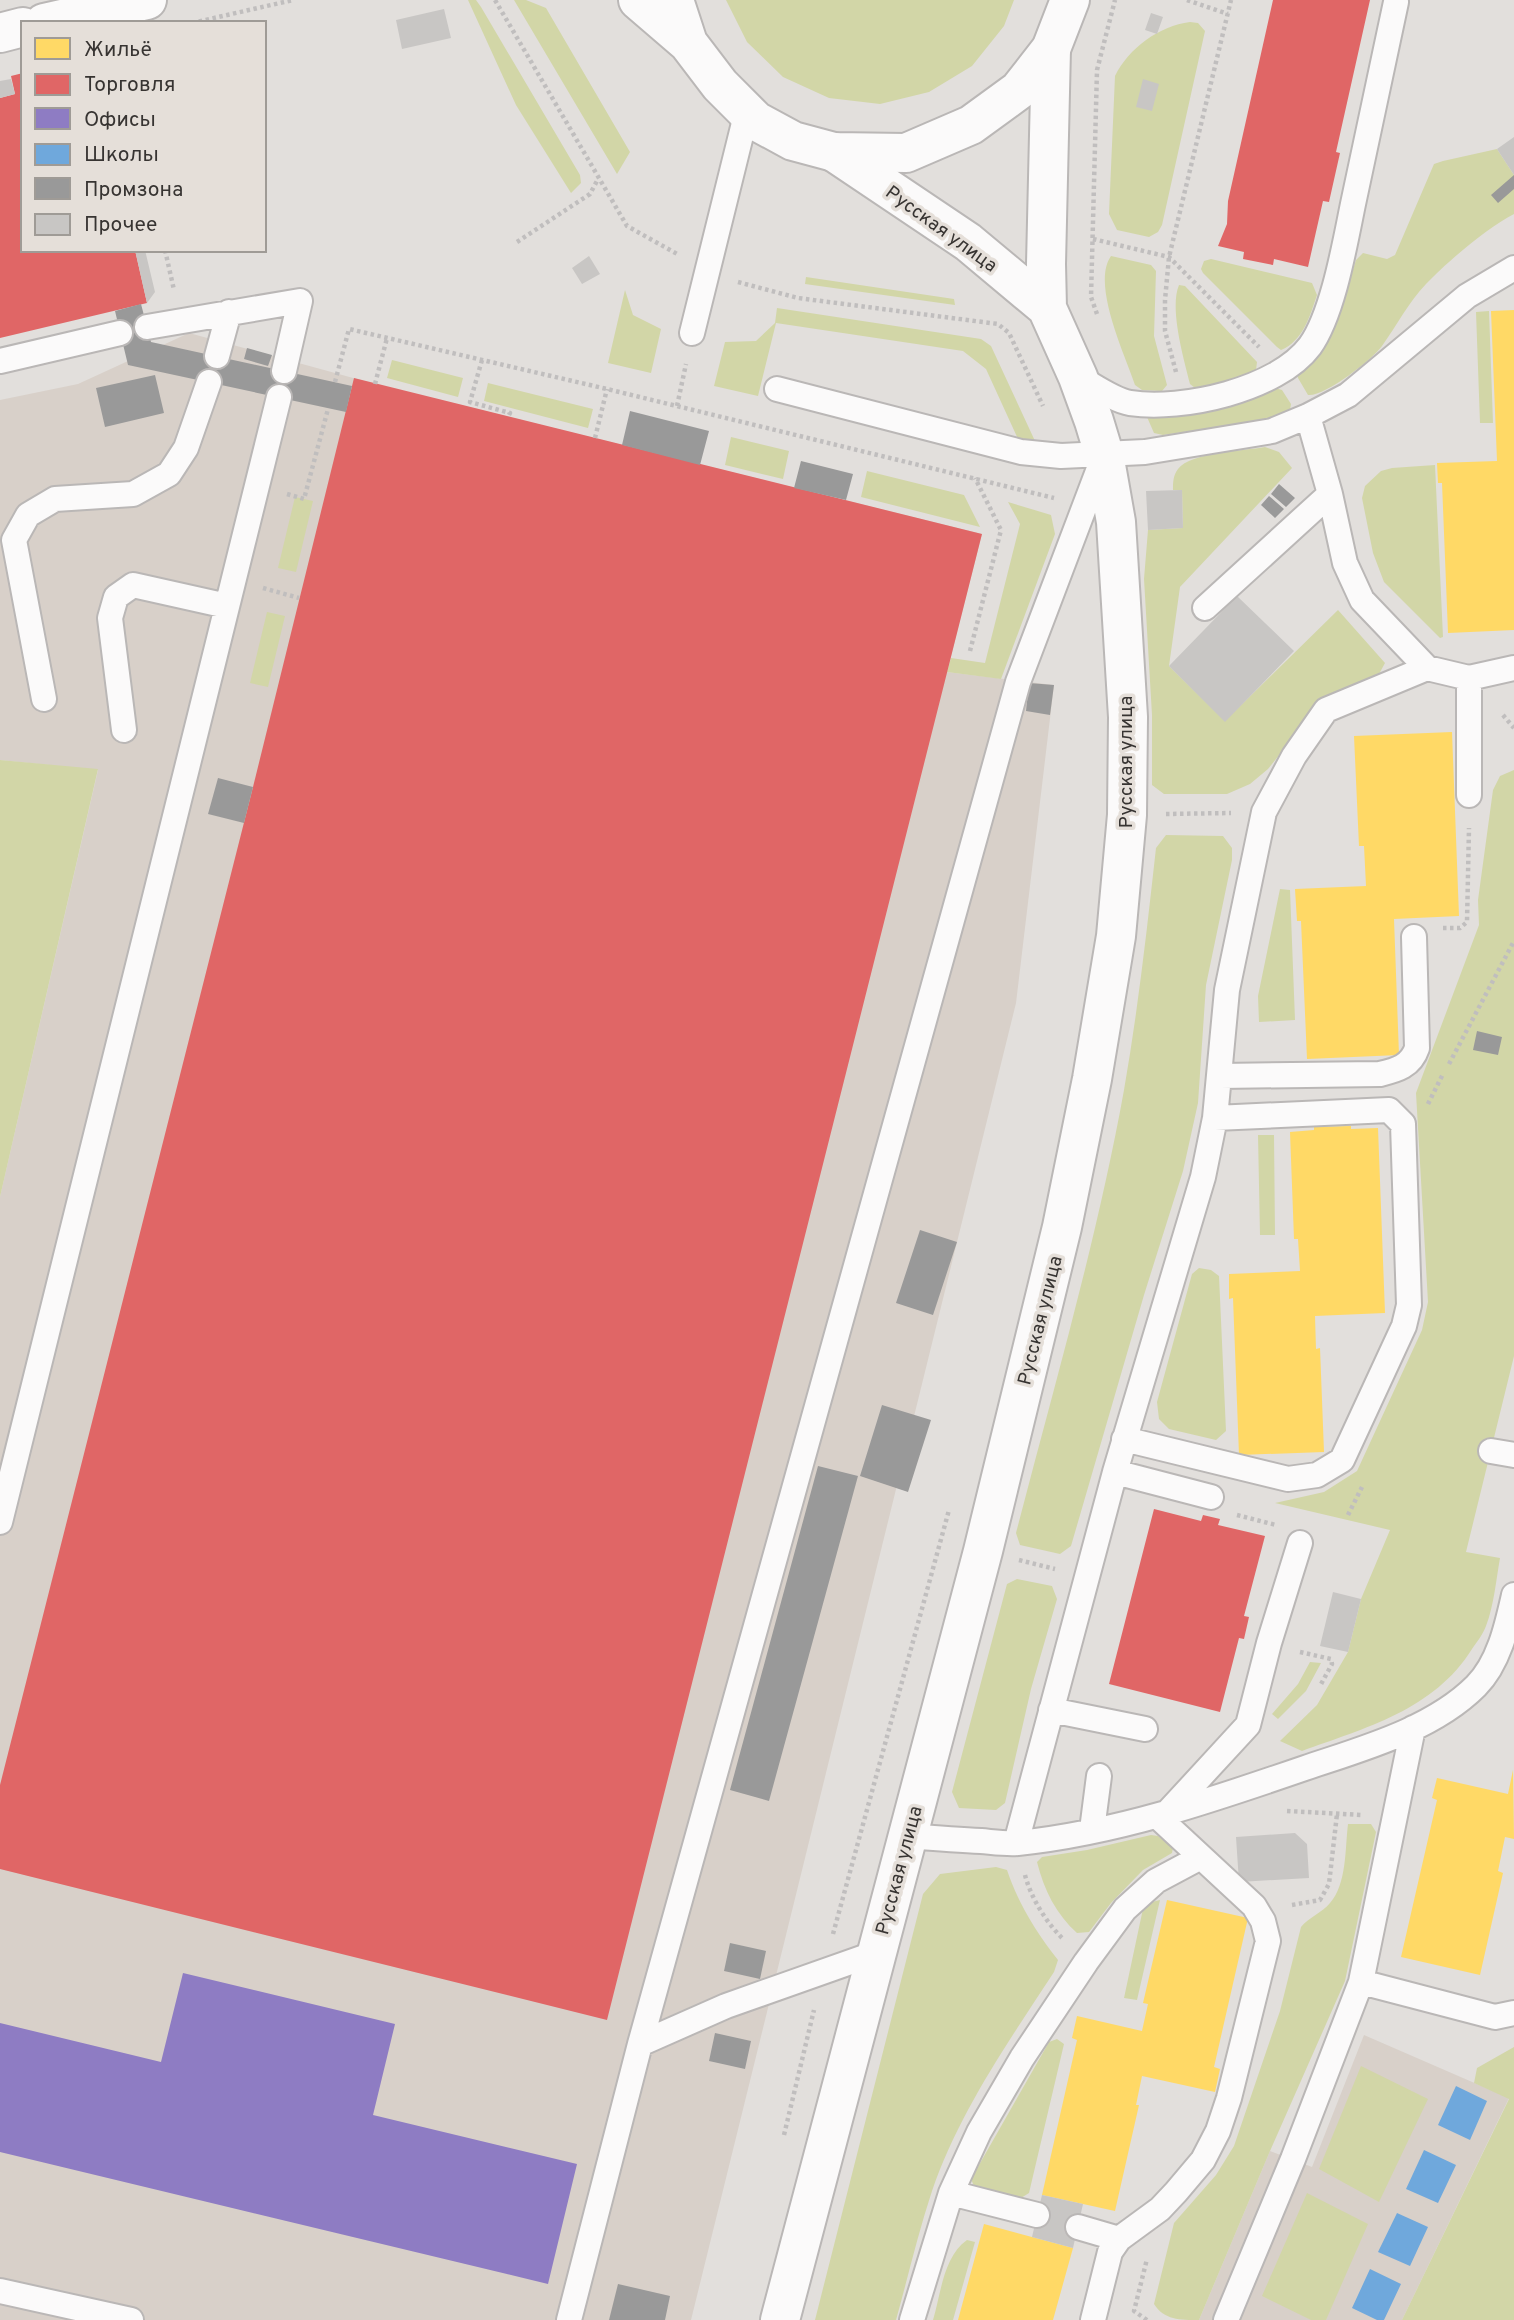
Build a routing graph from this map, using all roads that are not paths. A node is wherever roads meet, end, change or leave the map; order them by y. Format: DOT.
graph roads {
  1 [pos="147,0"];
  2 [pos="639,0"];
  3 [pos="674,0"];
  4 [pos="1070,0"];
  5 [pos="1396,2"];
  6 [pos="53,21"];
  7 [pos="21,28"];
  8 [pos="0,33"];
  9 [pos="688,43"];
  10 [pos="1051,49"];
  11 [pos="747,111"];
  12 [pos="834,152"];
  13 [pos="1514,268"];
  14 [pos="1047,308"];
  15 [pos="229,312"];
  16 [pos="147,327"];
  17 [pos="120,333"];
  18 [pos="692,333"];
  19 [pos="217,356"];
  20 [pos="0,361"];
  21 [pos="284,371"];
  22 [pos="1078,376"];
  23 [pos="209,382"];
  24 [pos="777,389"];
  25 [pos="279,397"];
  26 [pos="1308,416"];
  27 [pos="1104,454"];
  28 [pos="1330,494"];
  29 [pos="227,606"];
  30 [pos="1205,608"];
  31 [pos="1427,668"];
  32 [pos="1514,668"];
  33 [pos="1469,678"];
  34 [pos="44,699"];
  35 [pos="124,730"];
  36 [pos="1469,795"];
  37 [pos="1414,937"];
  38 [pos="1220,1076"];
  39 [pos="1215,1118"];
  40 [pos="1124,1439"];
  41 [pos="1115,1472"];
  42 [pos="1220,1505"];
  43 [pos="0,1522"];
  44 [pos="1300,1542"];
  45 [pos="1514,1595"];
  46 [pos="1510,1628"];
  47 [pos="1051,1710"];
  48 [pos="1413,1728"];
  49 [pos="1145,1729"];
  50 [pos="1099,1776"];
  51 [pos="1162,1815"];
  52 [pos="1092,1830"];
  53 [pos="907,1836"];
  54 [pos="1016,1843"];
  55 [pos="1201,1857"];
  56 [pos="876,1953"];
  57 [pos="1361,1983"];
  58 [pos="1514,2013"];
  59 [pos="640,2044"];
  60 [pos="951,2193"];
  61 [pos="1037,2216"];
  62 [pos="1078,2227"];
  63 [pos="1119,2239"];
  64 [pos="0,2291"];
  65 [pos="131,2320"];
  66 [pos="569,2320"];
  67 [pos="780,2320"];
  68 [pos="912,2320"];
  69 [pos="1093,2320"];
  70 [pos="1226,2320"];
  1 -- 6 [label="main road"];
  2 -- 9 [label="main road"];
  3 -- 9 [label="main road"];
  4 -- 10 [label="main road"];
  5 -- 22 [label="lane"];
  7 -- 8 [label="main road"];
  9 -- 11 [label="main road"];
  10 -- 12 [label="main road"];
  10 -- 14 [label="main road, Русская улица"];
  11 -- 12 [label="main road"];
  11 -- 18 [label="lane"];
  12 -- 14 [label="main road, Русская улица"];
  13 -- 26 [label="lane"];
  14 -- 22 [label="main road, Русская улица"];
  15 -- 16 [label="lane"];
  15 -- 19 [label="lane"];
  15 -- 21 [label="lane"];
  17 -- 20 [label="lane"];
  22 -- 27 [label="main road, Русская улица"];
  23 -- 34 [label="lane"];
  24 -- 27 [label="lane"];
  25 -- 29 [label="lane"];
  26 -- 27 [label="lane"];
  26 -- 28 [label="lane"];
  27 -- 53 [label="main road, Русская улица"];
  27 -- 59 [label="lane"];
  28 -- 30 [label="lane"];
  28 -- 31 [label="lane"];
  29 -- 35 [label="lane"];
  29 -- 43 [label="lane"];
  31 -- 33 [label="lane"];
  31 -- 38 [label="lane"];
  32 -- 33 [label="lane"];
  33 -- 36 [label="lane"];
  37 -- 38 [label="lane"];
  38 -- 39 [label="lane"];
  39 -- 40 [label="lane"];
  39 -- 40 [label="lane"];
  40 -- 41 [label="lane"];
  41 -- 42 [label="lane"];
  41 -- 47 [label="lane"];
  44 -- 51 [label="lane"];
  45 -- 46 [label="lane"];
  46 -- 48 [label="lane"];
  47 -- 49 [label="lane"];
  47 -- 54 [label="lane"];
  48 -- 51 [label="lane"];
  48 -- 57 [label="lane"];
  50 -- 52 [label="lane"];
  51 -- 52 [label="lane"];
  51 -- 55 [label="lane"];
  52 -- 54 [label="lane"];
  53 -- 54 [label="lane"];
  53 -- 56 [label="main road, Русская улица"];
  55 -- 60 [label="lane"];
  55 -- 63 [label="lane"];
  56 -- 59 [label="lane"];
  56 -- 67 [label="main road, Русская улица"];
  57 -- 58 [label="lane"];
  57 -- 70 [label="lane"];
  59 -- 66 [label="lane"];
  60 -- 61 [label="lane"];
  60 -- 68 [label="lane"];
  62 -- 63 [label="lane"];
  63 -- 69 [label="lane"];
  64 -- 65 [label="lane"];
}
